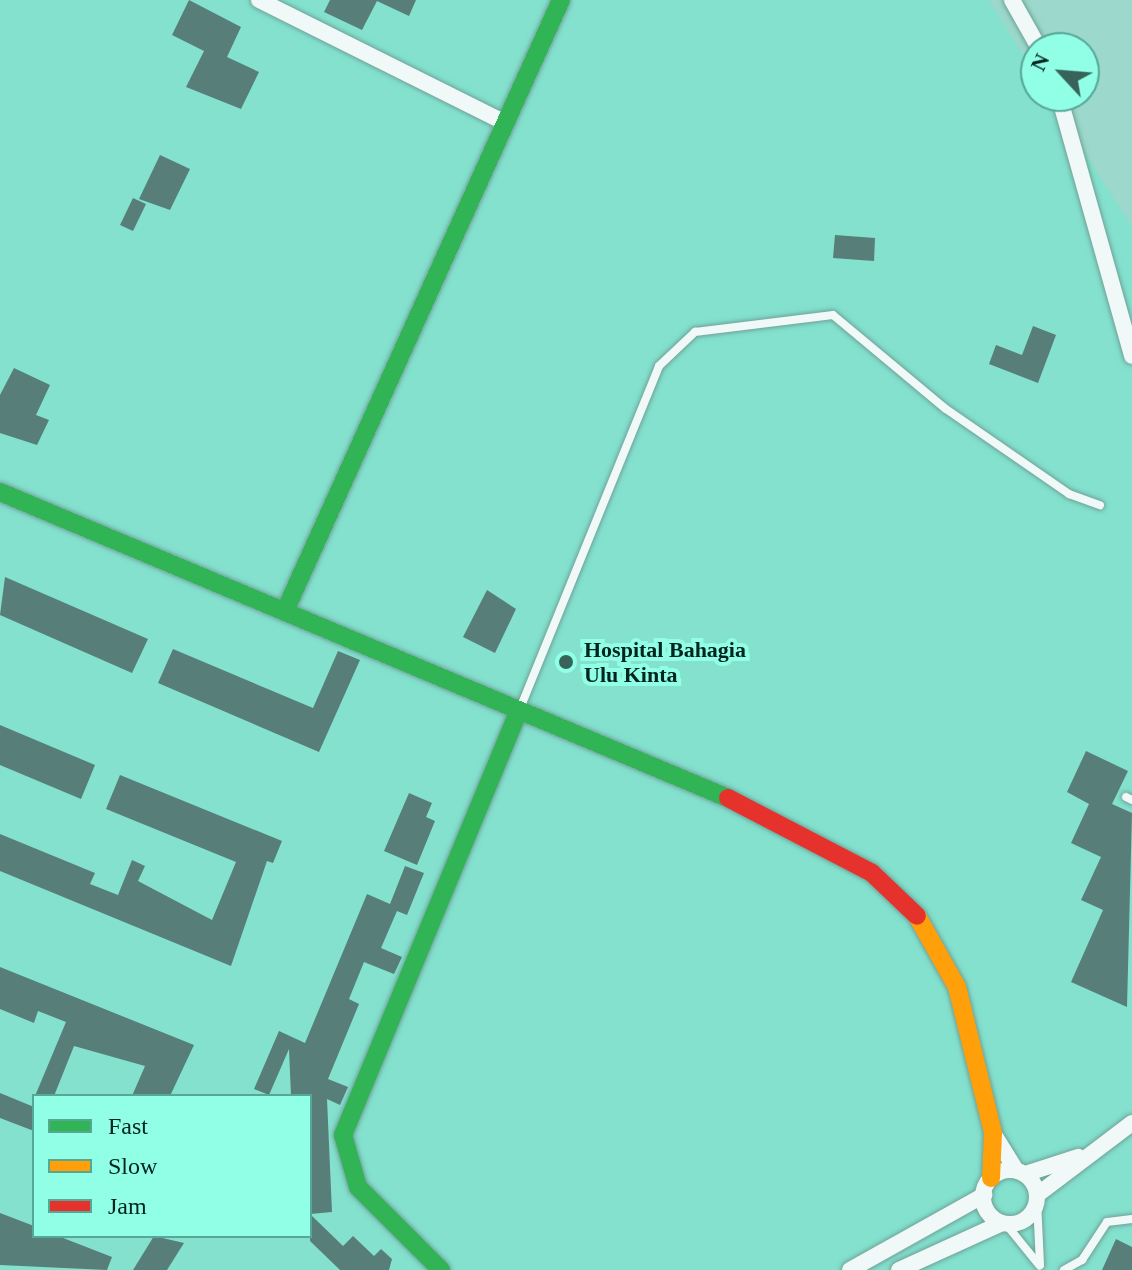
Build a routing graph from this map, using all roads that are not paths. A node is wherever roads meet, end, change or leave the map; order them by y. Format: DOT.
graph roads {
  1 [pos="259,0"];
  2 [pos="561,0"];
  3 [pos="1012,0"];
  4 [pos="1030,32"];
  5 [pos="1063,112"];
  6 [pos="504,122"];
  7 [pos="1132,356"];
  8 [pos="0,492"];
  9 [pos="1100,505"];
  10 [pos="285,611"];
  11 [pos="519,711"];
  12 [pos="1132,1123"];
  13 [pos="993,1133"];
  14 [pos="1087,1154"];
  15 [pos="1020,1172"];
  16 [pos="987,1186"];
  17 [pos="1037,1198"];
  18 [pos="1132,1219"];
  19 [pos="1003,1223"];
  20 [pos="1080,1265"];
  21 [pos="1041,1268"];
  22 [pos="441,1270"];
  23 [pos="850,1270"];
  24 [pos="899,1270"];
  25 [pos="1064,1270"];
  1 -- 6 [label="street"];
  2 -- 6 [label="street"];
  3 -- 4 [label="street"];
  5 -- 7 [label="street"];
  6 -- 10 [label="street"];
  8 -- 10 [label="street"];
  9 -- 11 [label="lane"];
  10 -- 11 [label="street"];
  11 -- 13 [label="street"];
  11 -- 22 [label="street"];
  12 -- 14 [label="street"];
  13 -- 15 [label="street"];
  13 -- 16 [label="street"];
  14 -- 15 [label="street"];
  14 -- 17 [label="street"];
  15 -- 16 [label="street"];
  15 -- 17 [label="street"];
  16 -- 19 [label="street"];
  16 -- 23 [label="street"];
  17 -- 19 [label="street"];
  17 -- 21 [label="lane"];
  18 -- 20 [label="lane"];
  19 -- 21 [label="lane"];
  19 -- 24 [label="street"];
  20 -- 25 [label="lane"];
}
